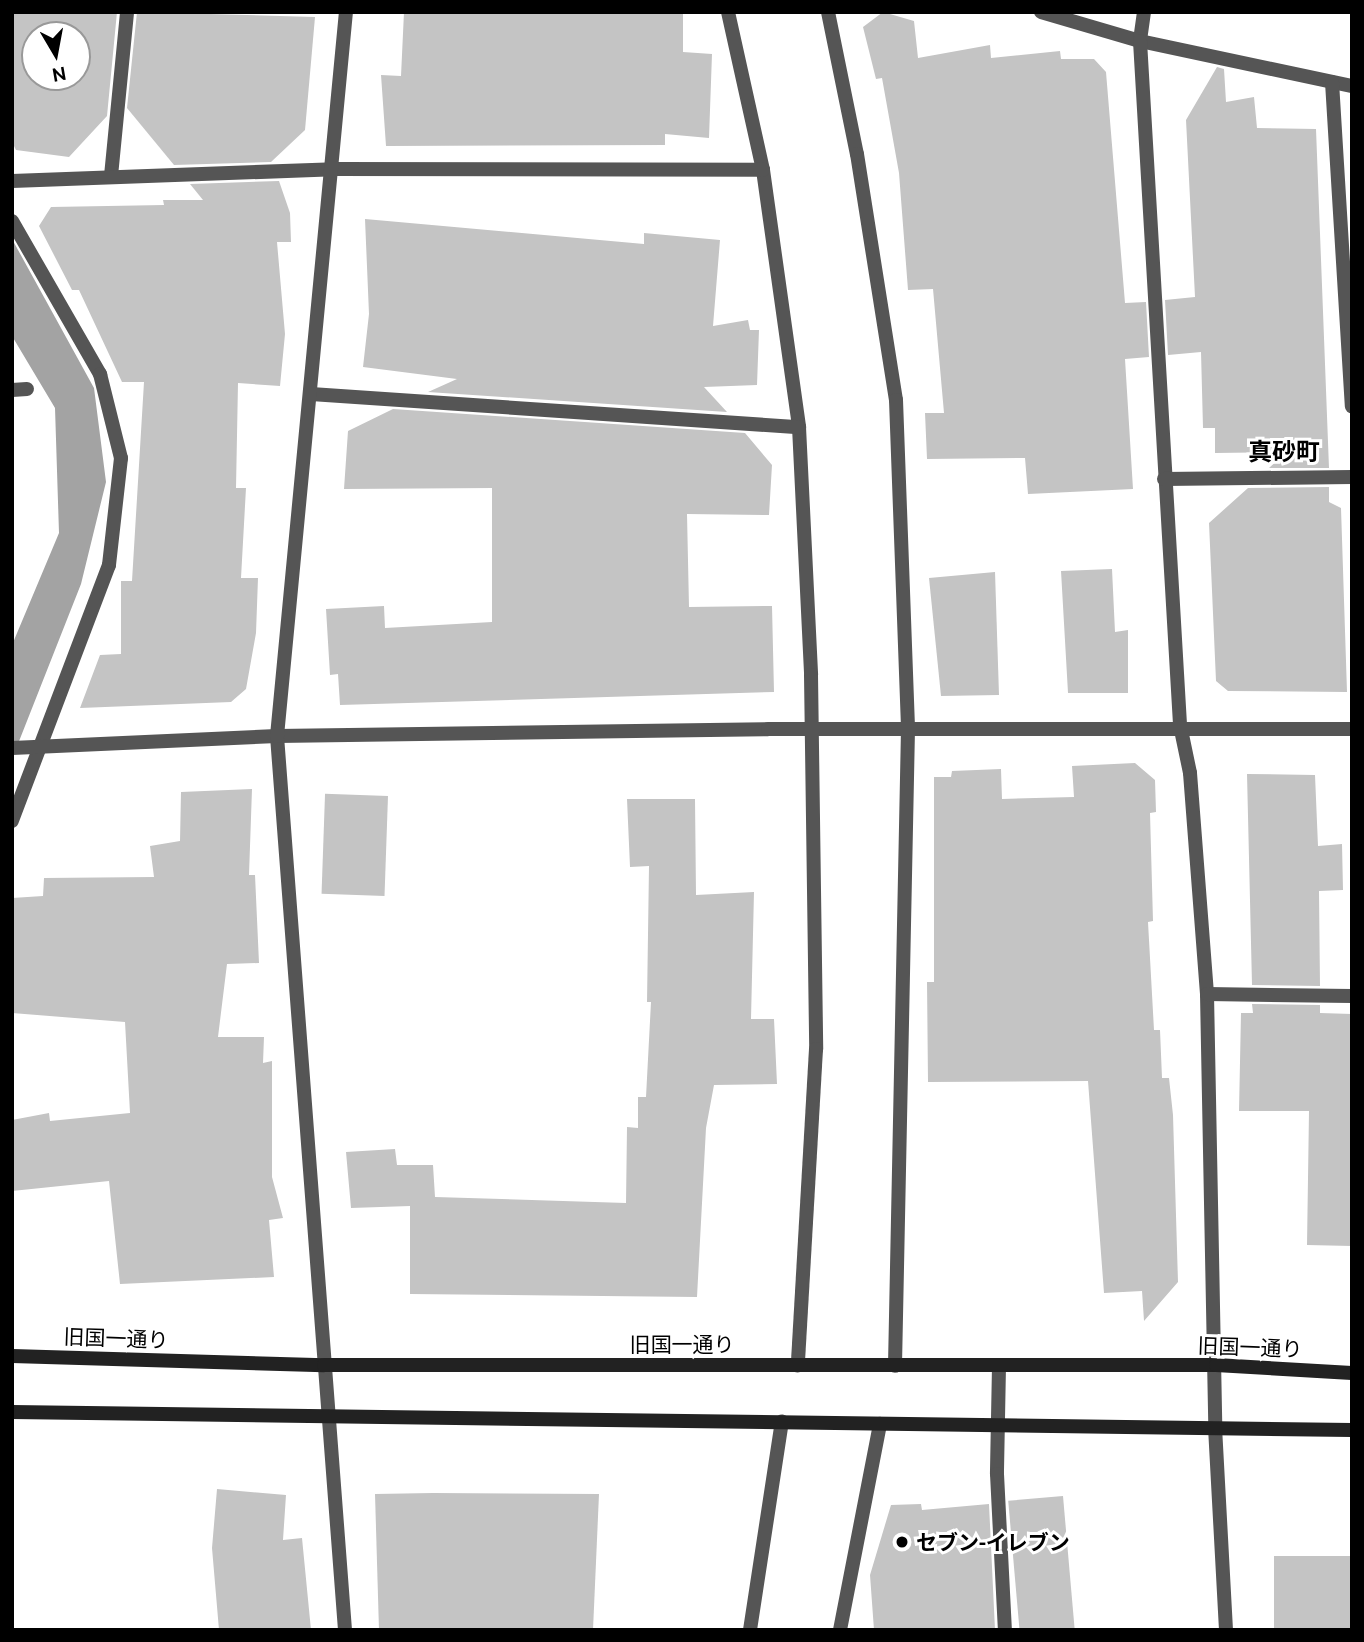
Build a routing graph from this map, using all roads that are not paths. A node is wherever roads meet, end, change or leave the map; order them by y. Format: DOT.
graph roads {
  1 [pos="127,12"];
  2 [pos="346,12"];
  3 [pos="728,12"];
  4 [pos="828,12"];
  5 [pos="1041,12"];
  6 [pos="1144,12"];
  7 [pos="1140,41"];
  8 [pos="1332,82"];
  9 [pos="1352,86"];
  10 [pos="334,169"];
  11 [pos="763,170"];
  12 [pos="111,176"];
  13 [pos="12,181"];
  14 [pos="12,221"];
  15 [pos="311,394"];
  16 [pos="1352,406"];
  17 [pos="799,427"];
  18 [pos="1352,477"];
  19 [pos="1164,479"];
  20 [pos="1180,725"];
  21 [pos="811,728"];
  22 [pos="908,729"];
  23 [pos="1352,729"];
  24 [pos="277,736"];
  25 [pos="41,747"];
  26 [pos="12,748"];
  27 [pos="12,821"];
  28 [pos="1208,994"];
  29 [pos="1352,996"];
  30 [pos="12,1356"];
  31 [pos="324,1364"];
  32 [pos="798,1365"];
  33 [pos="895,1366"];
  34 [pos="999,1366"];
  35 [pos="1216,1366"];
  36 [pos="1352,1373"];
  37 [pos="12,1412"];
  38 [pos="326,1418"];
  39 [pos="782,1420"];
  40 [pos="880,1424"];
  41 [pos="999,1426"];
  42 [pos="1215,1427"];
  43 [pos="1352,1430"];
  44 [pos="345,1630"];
  45 [pos="750,1630"];
  46 [pos="840,1630"];
  47 [pos="1005,1630"];
  48 [pos="1226,1630"];
  1 -- 12 [label="street"];
  2 -- 10 [label="street"];
  3 -- 11 [label="street"];
  4 -- 22 [label="street"];
  5 -- 7 [label="street"];
  6 -- 7 [label="street"];
  7 -- 8 [label="street"];
  7 -- 19 [label="street"];
  8 -- 9 [label="street"];
  8 -- 16 [label="street"];
  10 -- 11 [label="street"];
  10 -- 12 [label="street"];
  10 -- 15 [label="street"];
  11 -- 17 [label="street"];
  12 -- 13 [label="street"];
  14 -- 25 [label="street"];
  15 -- 17 [label="street"];
  15 -- 24 [label="street"];
  17 -- 21 [label="street"];
  18 -- 19 [label="street"];
  19 -- 20 [label="street"];
  20 -- 22 [label="street"];
  20 -- 23 [label="street"];
  20 -- 28 [label="street"];
  21 -- 22 [label="street"];
  21 -- 24 [label="street"];
  21 -- 32 [label="street"];
  22 -- 33 [label="street"];
  24 -- 25 [label="street"];
  24 -- 31 [label="street"];
  25 -- 26 [label="street"];
  25 -- 27 [label="street"];
  28 -- 29 [label="street"];
  28 -- 35 [label="street"];
  30 -- 31 [label="main road, 旧国一通り"];
  31 -- 32 [label="main road, 旧国一通り"];
  31 -- 38 [label="street"];
  32 -- 33 [label="main road, 旧国一通り"];
  33 -- 34 [label="main road, 旧国一通り"];
  34 -- 35 [label="main road, 旧国一通り"];
  34 -- 41 [label="street"];
  35 -- 36 [label="main road, 旧国一通り"];
  35 -- 42 [label="street"];
  37 -- 38 [label="main road"];
  38 -- 39 [label="main road"];
  38 -- 44 [label="street"];
  39 -- 40 [label="main road"];
  39 -- 45 [label="street"];
  40 -- 41 [label="main road"];
  40 -- 46 [label="street"];
  41 -- 42 [label="main road"];
  41 -- 47 [label="street"];
  42 -- 43 [label="main road"];
  42 -- 48 [label="street"];
}
